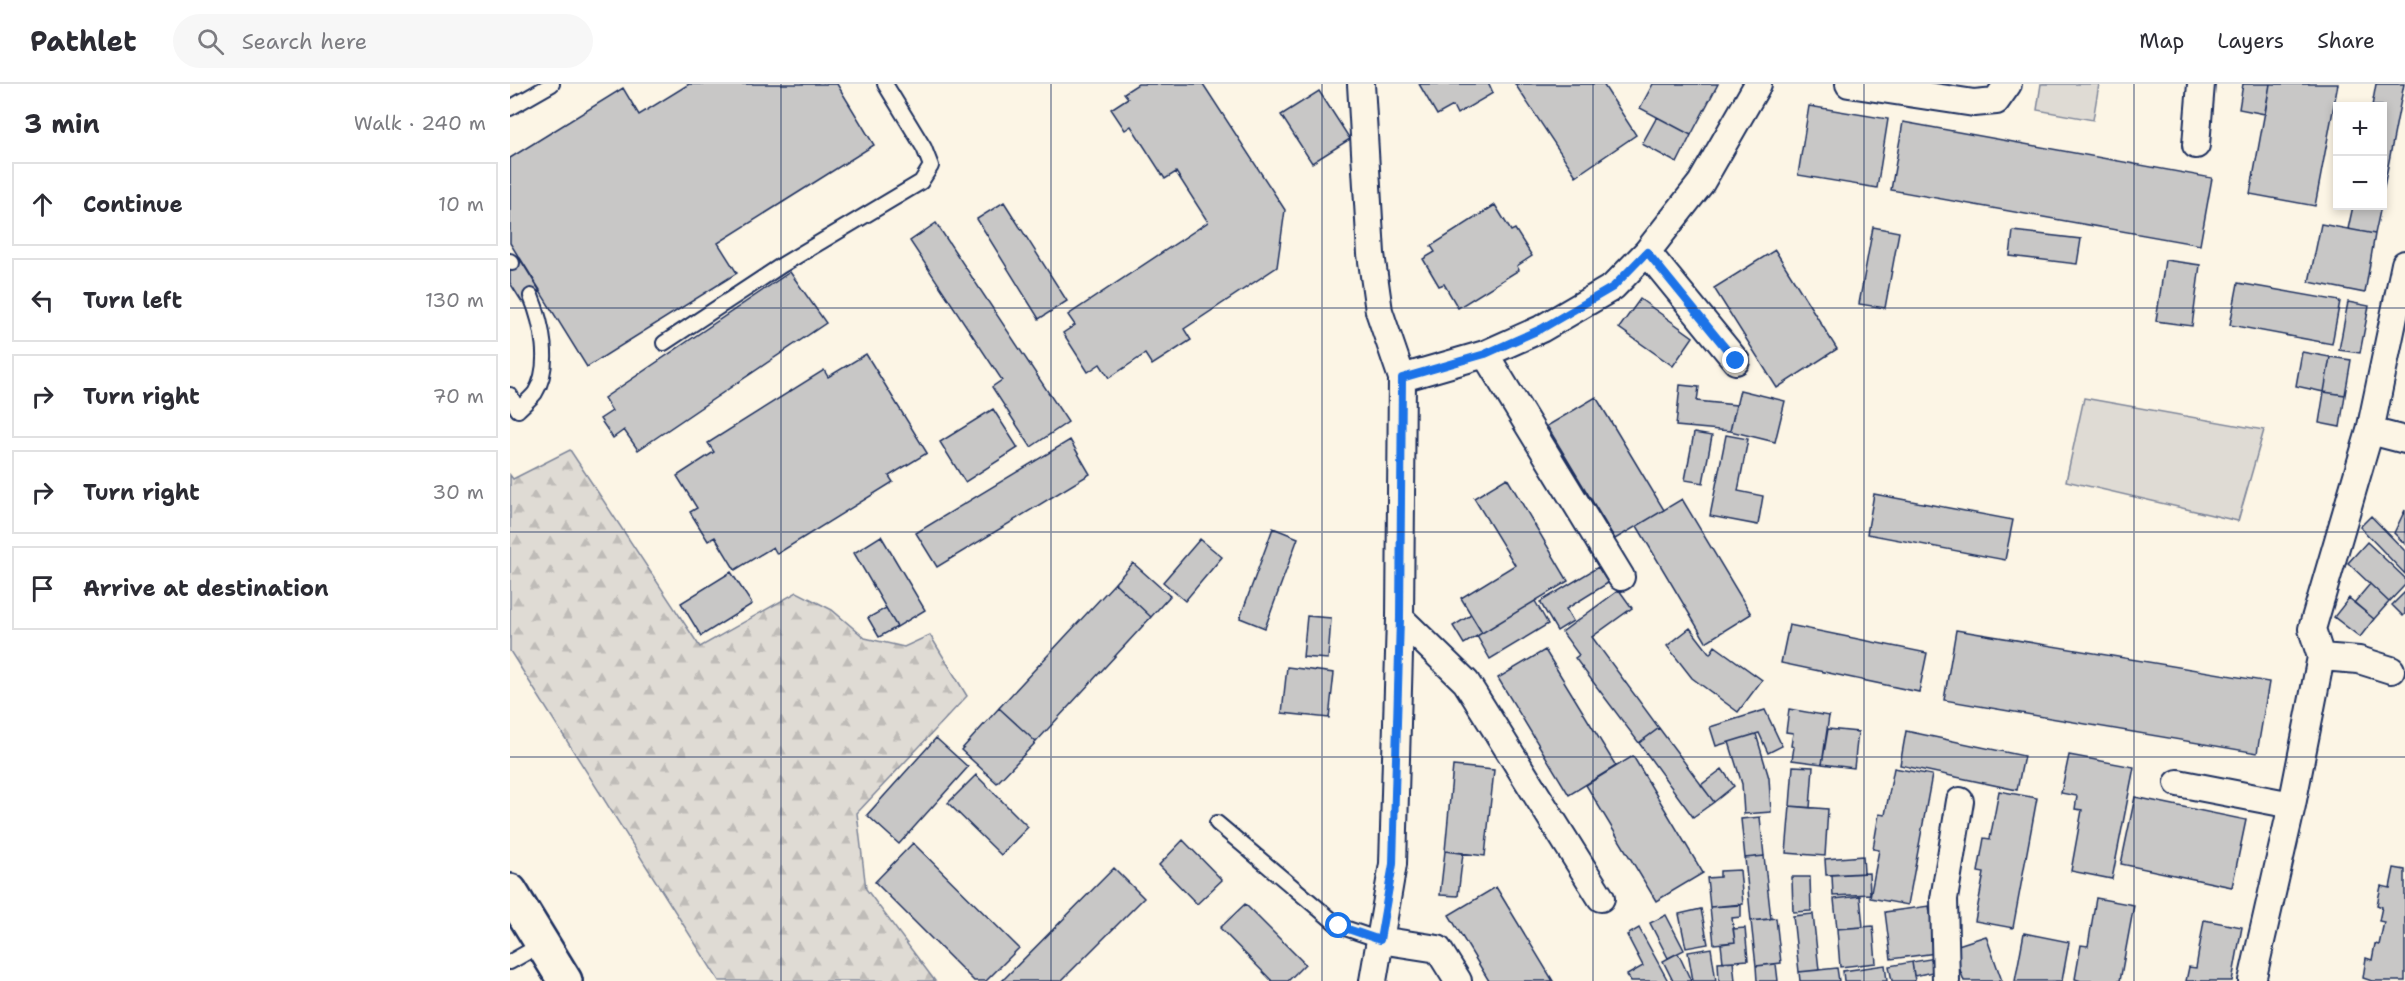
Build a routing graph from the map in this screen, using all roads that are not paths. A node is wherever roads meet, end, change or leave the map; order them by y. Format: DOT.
graph roads {
  1 [pos="552,84"];
  2 [pos="885,84"];
  3 [pos="1361,84"];
  4 [pos="1758,84"];
  5 [pos="1849,84"];
  6 [pos="2008,84"];
  7 [pos="2201,84"];
  8 [pos="510,108"];
  9 [pos="2196,145"];
  10 [pos="1647,252"];
  11 [pos="2405,264"];
  12 [pos="531,296"];
  13 [pos="664,343"];
  14 [pos="1485,354"];
  15 [pos="1736,361"];
  16 [pos="1402,378"];
  17 [pos="510,395"];
  18 [pos="2370,431"];
  19 [pos="2405,440"];
  20 [pos="1621,578"];
  21 [pos="1400,618"];
  22 [pos="2321,657"];
  23 [pos="2391,670"];
  24 [pos="2178,783"];
  25 [pos="1960,801"];
  26 [pos="2292,805"];
  27 [pos="1217,823"];
  28 [pos="510,891"];
  29 [pos="1601,898"];
  30 [pos="1380,940"];
  31 [pos="542,944"];
  32 [pos="510,962"];
  33 [pos="565,981"];
  34 [pos="1373,981"];
  35 [pos="1458,981"];
  36 [pos="1946,981"];
  37 [pos="2252,981"];
  1 -- 8 [label="lane"];
  2 -- 13 [label="lane"];
  3 -- 16 [label="street"];
  4 -- 10 [label="street"];
  5 -- 6 [label="street"];
  7 -- 9 [label="street"];
  10 -- 14 [label="street"];
  10 -- 15 [label="street"];
  11 -- 18 [label="street"];
  12 -- 17 [label="lane"];
  14 -- 16 [label="street"];
  14 -- 20 [label="street"];
  16 -- 21 [label="street"];
  18 -- 19 [label="street"];
  18 -- 22 [label="street"];
  21 -- 29 [label="street"];
  21 -- 30 [label="street"];
  22 -- 23 [label="street"];
  22 -- 26 [label="street"];
  24 -- 26 [label="street"];
  25 -- 36 [label="street"];
  26 -- 37 [label="street"];
  27 -- 30 [label="lane"];
  28 -- 31 [label="main road"];
  30 -- 34 [label="street"];
  30 -- 35 [label="street"];
  31 -- 32 [label="lane"];
  31 -- 33 [label="main road"];
}
